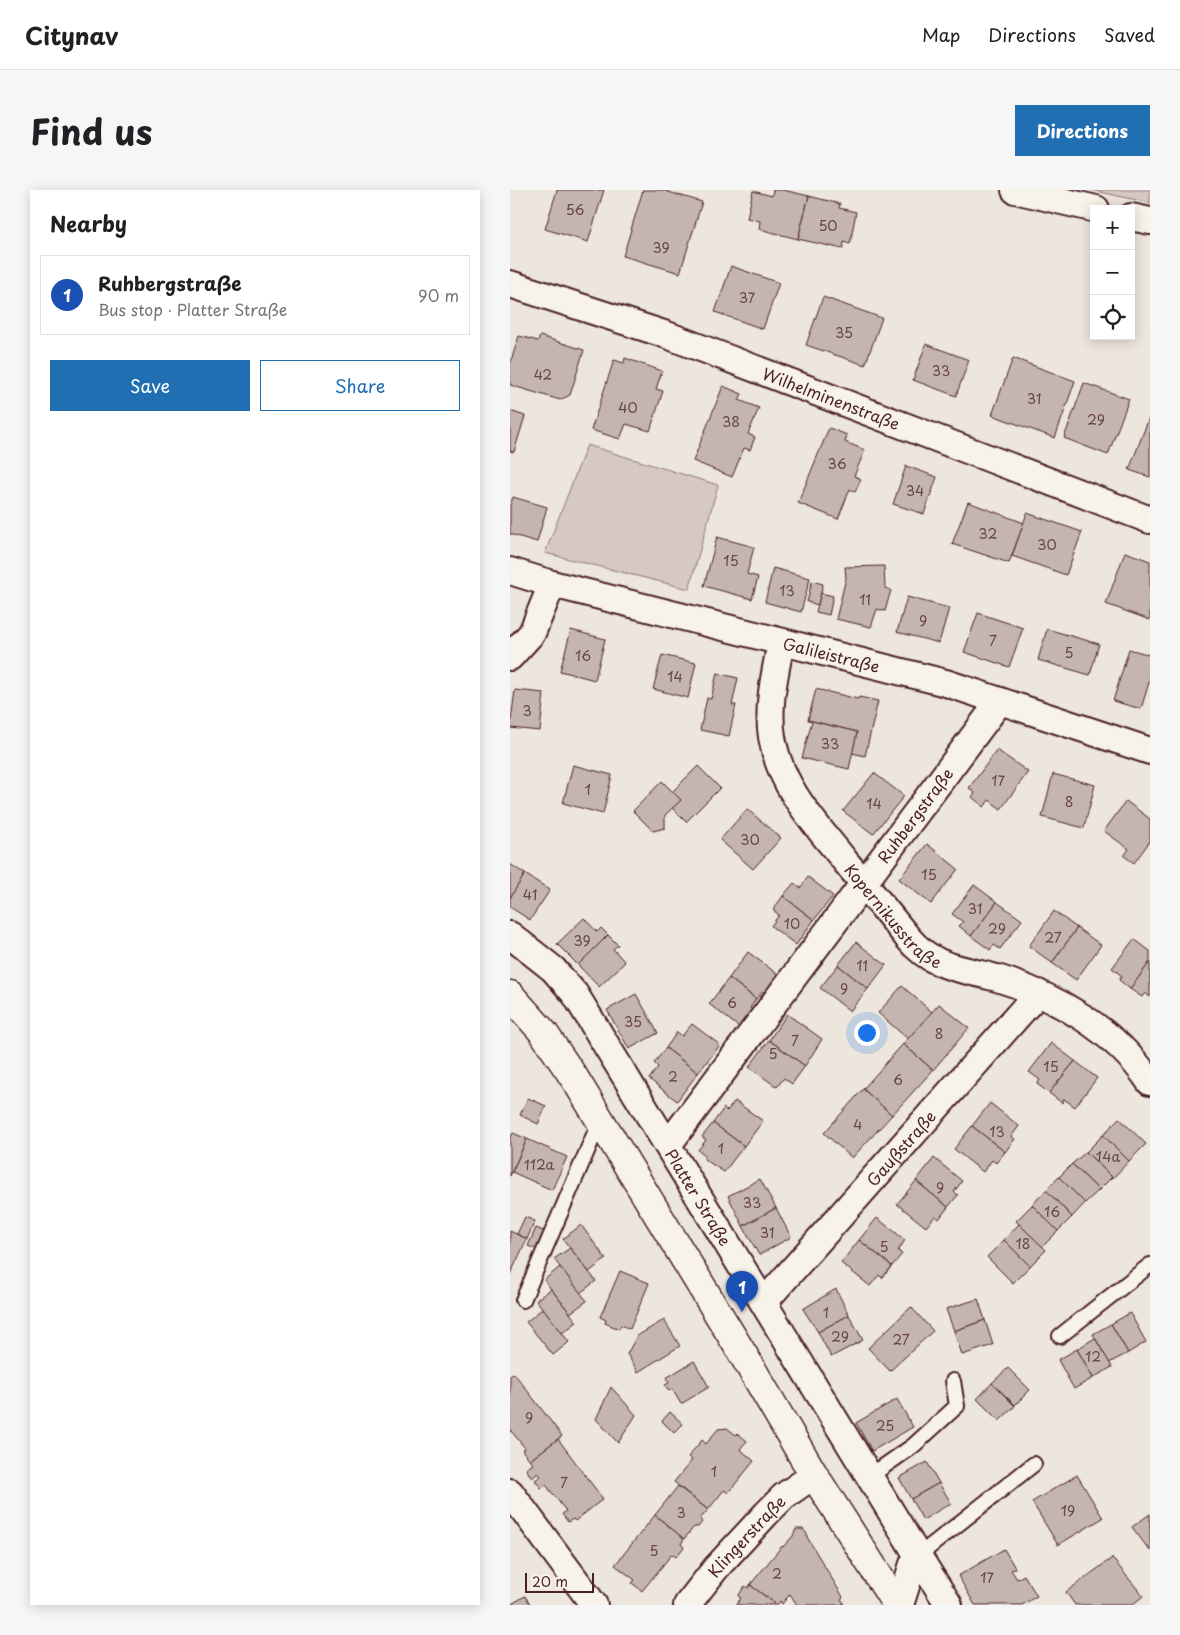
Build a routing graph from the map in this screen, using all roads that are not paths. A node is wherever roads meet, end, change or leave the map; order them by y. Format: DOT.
graph roads {
  1 [pos="1015,190"];
  2 [pos="1090,208"];
  3 [pos="1135,218"];
  4 [pos="1150,221"];
  5 [pos="510,284"];
  6 [pos="1150,520"];
  7 [pos="510,571"];
  8 [pos="552,584"];
  9 [pos="781,642"];
  10 [pos="510,657"];
  11 [pos="1000,701"];
  12 [pos="1150,751"];
  13 [pos="864,884"];
  14 [pos="510,935"];
  15 [pos="1038,994"];
  16 [pos="510,995"];
  17 [pos="1148,1074"];
  18 [pos="600,1121"];
  19 [pos="668,1146"];
  20 [pos="1150,1266"];
  21 [pos="522,1300"];
  22 [pos="764,1302"];
  23 [pos="1060,1336"];
  24 [pos="953,1381"];
  25 [pos="1034,1464"];
  26 [pos="814,1475"];
  27 [pos="870,1476"];
  28 [pos="510,1492"];
  29 [pos="918,1556"];
  30 [pos="594,1605"];
  31 [pos="687,1605"];
  32 [pos="898,1605"];
  33 [pos="949,1605"];
  1 -- 2 [label="street"];
  3 -- 4 [label="street"];
  5 -- 6 [label="street, Wilhelminenstraße"];
  7 -- 8 [label="street, Galileistraße"];
  8 -- 9 [label="street, Galileistraße"];
  8 -- 10 [label="street"];
  9 -- 11 [label="street, Galileistraße"];
  9 -- 13 [label="street, Kopernikusstraße"];
  11 -- 12 [label="street, Galileistraße"];
  11 -- 13 [label="street, Ruhbergstraße"];
  13 -- 15 [label="street, Kopernikusstraße"];
  13 -- 19 [label="street, Ruhbergstraße"];
  14 -- 19 [label="street, Platter Straße"];
  15 -- 17 [label="street, Kopernikusstraße"];
  15 -- 22 [label="street, Gaußstraße"];
  16 -- 18 [label="main road"];
  18 -- 21 [label="lane"];
  18 -- 26 [label="main road"];
  19 -- 22 [label="street, Platter Straße"];
  20 -- 23 [label="lane"];
  22 -- 27 [label="street, Platter Straße"];
  24 -- 27 [label="lane"];
  25 -- 29 [label="lane"];
  26 -- 31 [label="street, Klingerstraße"];
  26 -- 32 [label="main road"];
  27 -- 29 [label="street, Platter Straße"];
  28 -- 30 [label="street"];
  29 -- 32 [label="street"];
  29 -- 33 [label="street, Platter Straße"];
}
